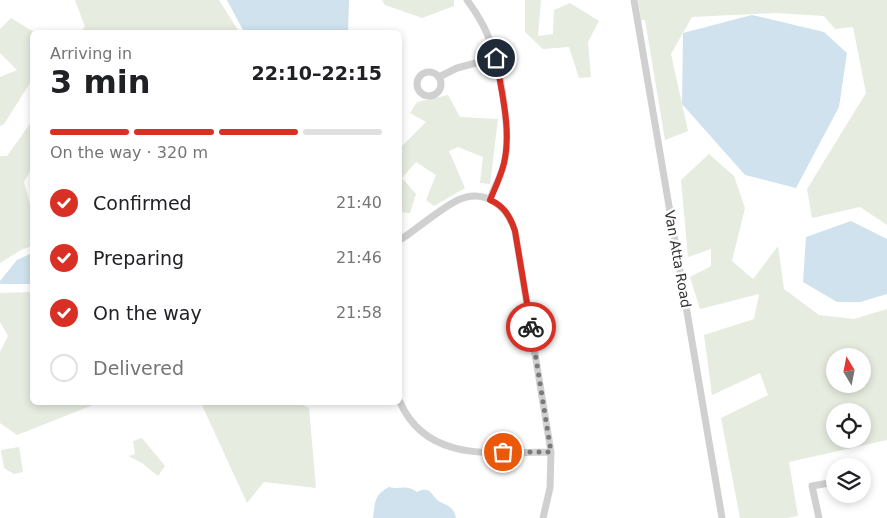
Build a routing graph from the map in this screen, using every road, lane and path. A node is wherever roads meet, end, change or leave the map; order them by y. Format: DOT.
graph roads {
  1 [pos="467,0"];
  2 [pos="634,0"];
  3 [pos="496,58"];
  4 [pos="439,77"];
  5 [pos="490,200"];
  6 [pos="402,239"];
  7 [pos="402,405"];
  8 [pos="551,452"];
  9 [pos="826,484"];
  10 [pos="543,518"];
  11 [pos="722,518"];
  12 [pos="819,518"];
  1 -- 3 [label="street"];
  2 -- 11 [label="street, Van Atta Road"];
  3 -- 4 [label="street"];
  3 -- 5 [label="street"];
  5 -- 6 [label="street"];
  5 -- 8 [label="street"];
  7 -- 8 [label="street"];
  8 -- 10 [label="street"];
  9 -- 12 [label="street"];
}
